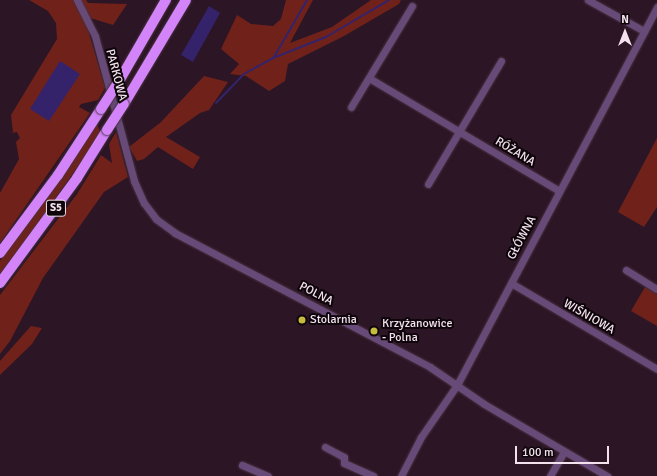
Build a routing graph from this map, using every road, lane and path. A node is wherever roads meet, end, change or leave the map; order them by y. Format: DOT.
graph roads {
  1 [pos="77,0"];
  2 [pos="166,0"];
  3 [pos="186,0"];
  4 [pos="588,0"];
  5 [pos="412,6"];
  6 [pos="657,7"];
  7 [pos="644,31"];
  8 [pos="501,61"];
  9 [pos="369,78"];
  10 [pos="351,107"];
  11 [pos="460,131"];
  12 [pos="127,158"];
  13 [pos="428,184"];
  14 [pos="559,191"];
  15 [pos="0,253"];
  16 [pos="626,270"];
  17 [pos="0,282"];
  18 [pos="511,283"];
  19 [pos="657,289"];
  20 [pos="657,369"];
  21 [pos="456,385"];
  22 [pos="325,447"];
  23 [pos="564,452"];
  24 [pos="242,465"];
  25 [pos="268,476"];
  26 [pos="372,476"];
  27 [pos="401,476"];
  28 [pos="550,476"];
  29 [pos="607,476"];
  1 -- 12 [label="street, PARKOWA"];
  2 -- 15 [label="highway, S5, bridge"];
  3 -- 17 [label="highway, S5, bridge"];
  4 -- 7 [label="street"];
  5 -- 9 [label="street"];
  6 -- 7 [label="street, GŁÓWNA"];
  7 -- 14 [label="street, GŁÓWNA"];
  8 -- 11 [label="street"];
  9 -- 10 [label="street"];
  9 -- 11 [label="street, RÓŻANA"];
  11 -- 13 [label="street"];
  11 -- 14 [label="street, RÓŻANA"];
  12 -- 21 [label="street, POLNA"];
  14 -- 18 [label="street, GŁÓWNA"];
  16 -- 19 [label="street"];
  18 -- 20 [label="street, WIŚNIOWA"];
  18 -- 21 [label="street, GŁÓWNA"];
  21 -- 23 [label="street, POLNA"];
  21 -- 27 [label="street, GŁÓWNA"];
  22 -- 26 [label="street"];
  23 -- 28 [label="street"];
  23 -- 29 [label="street, POLNA"];
  24 -- 25 [label="street"];
}
